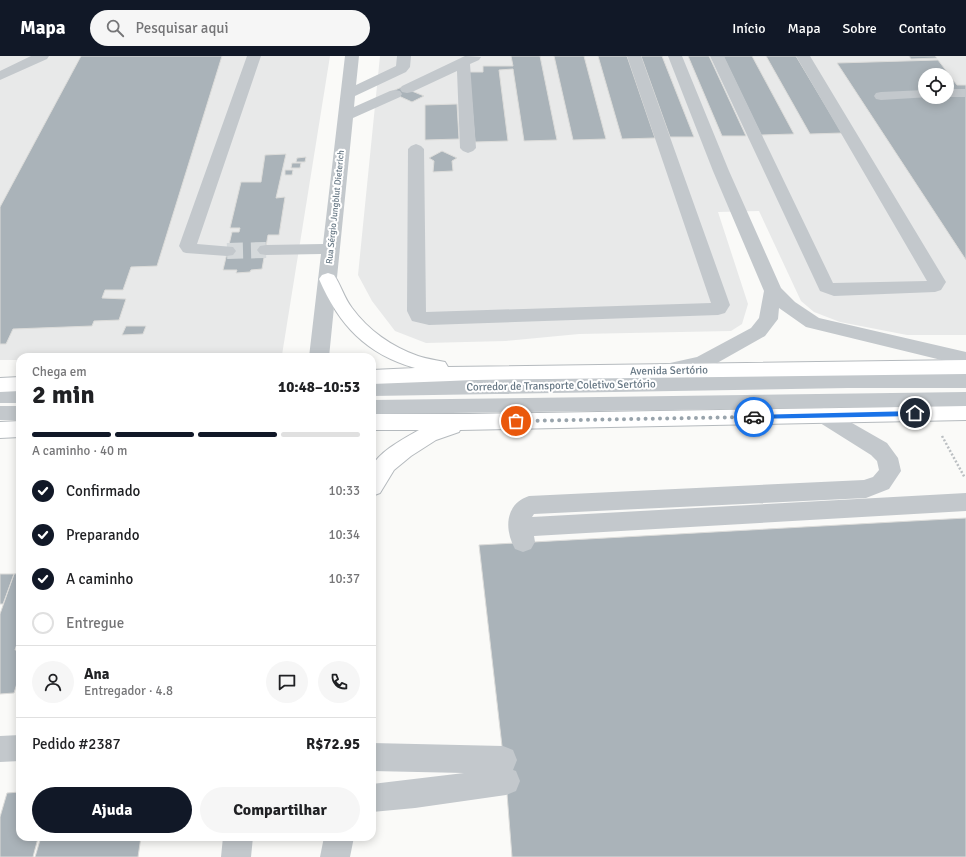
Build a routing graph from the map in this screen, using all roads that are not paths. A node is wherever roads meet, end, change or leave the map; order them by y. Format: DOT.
graph roads {
  1 [pos="42,56"];
  2 [pos="254,56"];
  3 [pos="352,56"];
  4 [pos="404,56"];
  5 [pos="634,56"];
  6 [pos="675,56"];
  7 [pos="717,56"];
  8 [pos="803,56"];
  9 [pos="469,59"];
  10 [pos="0,76"];
  11 [pos="954,93"];
  12 [pos="966,93"];
  13 [pos="347,94"];
  14 [pos="918,94"];
  15 [pos="881,96"];
  16 [pos="345,116"];
  17 [pos="468,148"];
  18 [pos="416,149"];
  19 [pos="330,249"];
  20 [pos="266,250"];
  21 [pos="227,251"];
  22 [pos="328,279"];
  23 [pos="773,291"];
  24 [pos="319,353"];
  25 [pos="966,359"];
  26 [pos="966,367"];
  27 [pos="666,370"];
  28 [pos="476,373"];
  29 [pos="376,377"];
  30 [pos="966,381"];
  31 [pos="16,384"];
  32 [pos="0,385"];
  33 [pos="376,389"];
  34 [pos="0,396"];
  35 [pos="16,396"];
  36 [pos="966,399"];
  37 [pos="376,407"];
  38 [pos="966,412"];
  39 [pos="0,413"];
  40 [pos="16,413"];
  41 [pos="824,416"];
  42 [pos="376,422"];
  43 [pos="470,422"];
  44 [pos="16,429"];
  45 [pos="0,430"];
  46 [pos="376,480"];
  47 [pos="966,502"];
  48 [pos="16,748"];
  49 [pos="0,749"];
  50 [pos="376,757"];
  51 [pos="416,758"];
  52 [pos="415,794"];
  53 [pos="376,798"];
  54 [pos="238,841"];
  55 [pos="338,841"];
  56 [pos="236,857"];
  57 [pos="335,857"];
  1 -- 10 [label="street"];
  2 -- 21 [label="street"];
  3 -- 13 [label="street, Rua Sérgio Jungblut Dieterich"];
  4 -- 13 [label="street"];
  5 -- 18 [label="street"];
  6 -- 23 [label="street"];
  7 -- 8 [label="street"];
  9 -- 16 [label="street"];
  9 -- 17 [label="street"];
  11 -- 12 [label="street"];
  13 -- 16 [label="street, Rua Sérgio Jungblut Dieterich"];
  14 -- 15 [label="street"];
  16 -- 19 [label="street, Rua Sérgio Jungblut Dieterich"];
  19 -- 20 [label="street"];
  19 -- 22 [label="street, Rua Sérgio Jungblut Dieterich"];
  22 -- 24 [label="street, Rua Sérgio Jungblut Dieterich"];
  22 -- 28 [label="main road"];
  23 -- 25 [label="street"];
  23 -- 27 [label="street"];
  26 -- 27 [label="main road, Avenida Sertório"];
  27 -- 28 [label="main road, Avenida Sertório"];
  28 -- 29 [label="main road, Avenida Sertório"];
  30 -- 33 [label="street, Corredor de Transporte Coletivo Sertório"];
  31 -- 32 [label="main road"];
  34 -- 35 [label="street"];
  36 -- 37 [label="street, Corredor de Transporte Coletivo Sertório"];
  38 -- 41 [label="main road"];
  39 -- 40 [label="street"];
  41 -- 43 [label="main road"];
  41 -- 47 [label="street"];
  42 -- 43 [label="main road"];
  43 -- 46 [label="main road"];
  44 -- 45 [label="main road"];
  48 -- 49 [label="street"];
  50 -- 51 [label="street"];
  51 -- 52 [label="street"];
  51 -- 52 [label="street"];
  52 -- 53 [label="street"];
  54 -- 56 [label="street"];
  55 -- 57 [label="street"];
}
